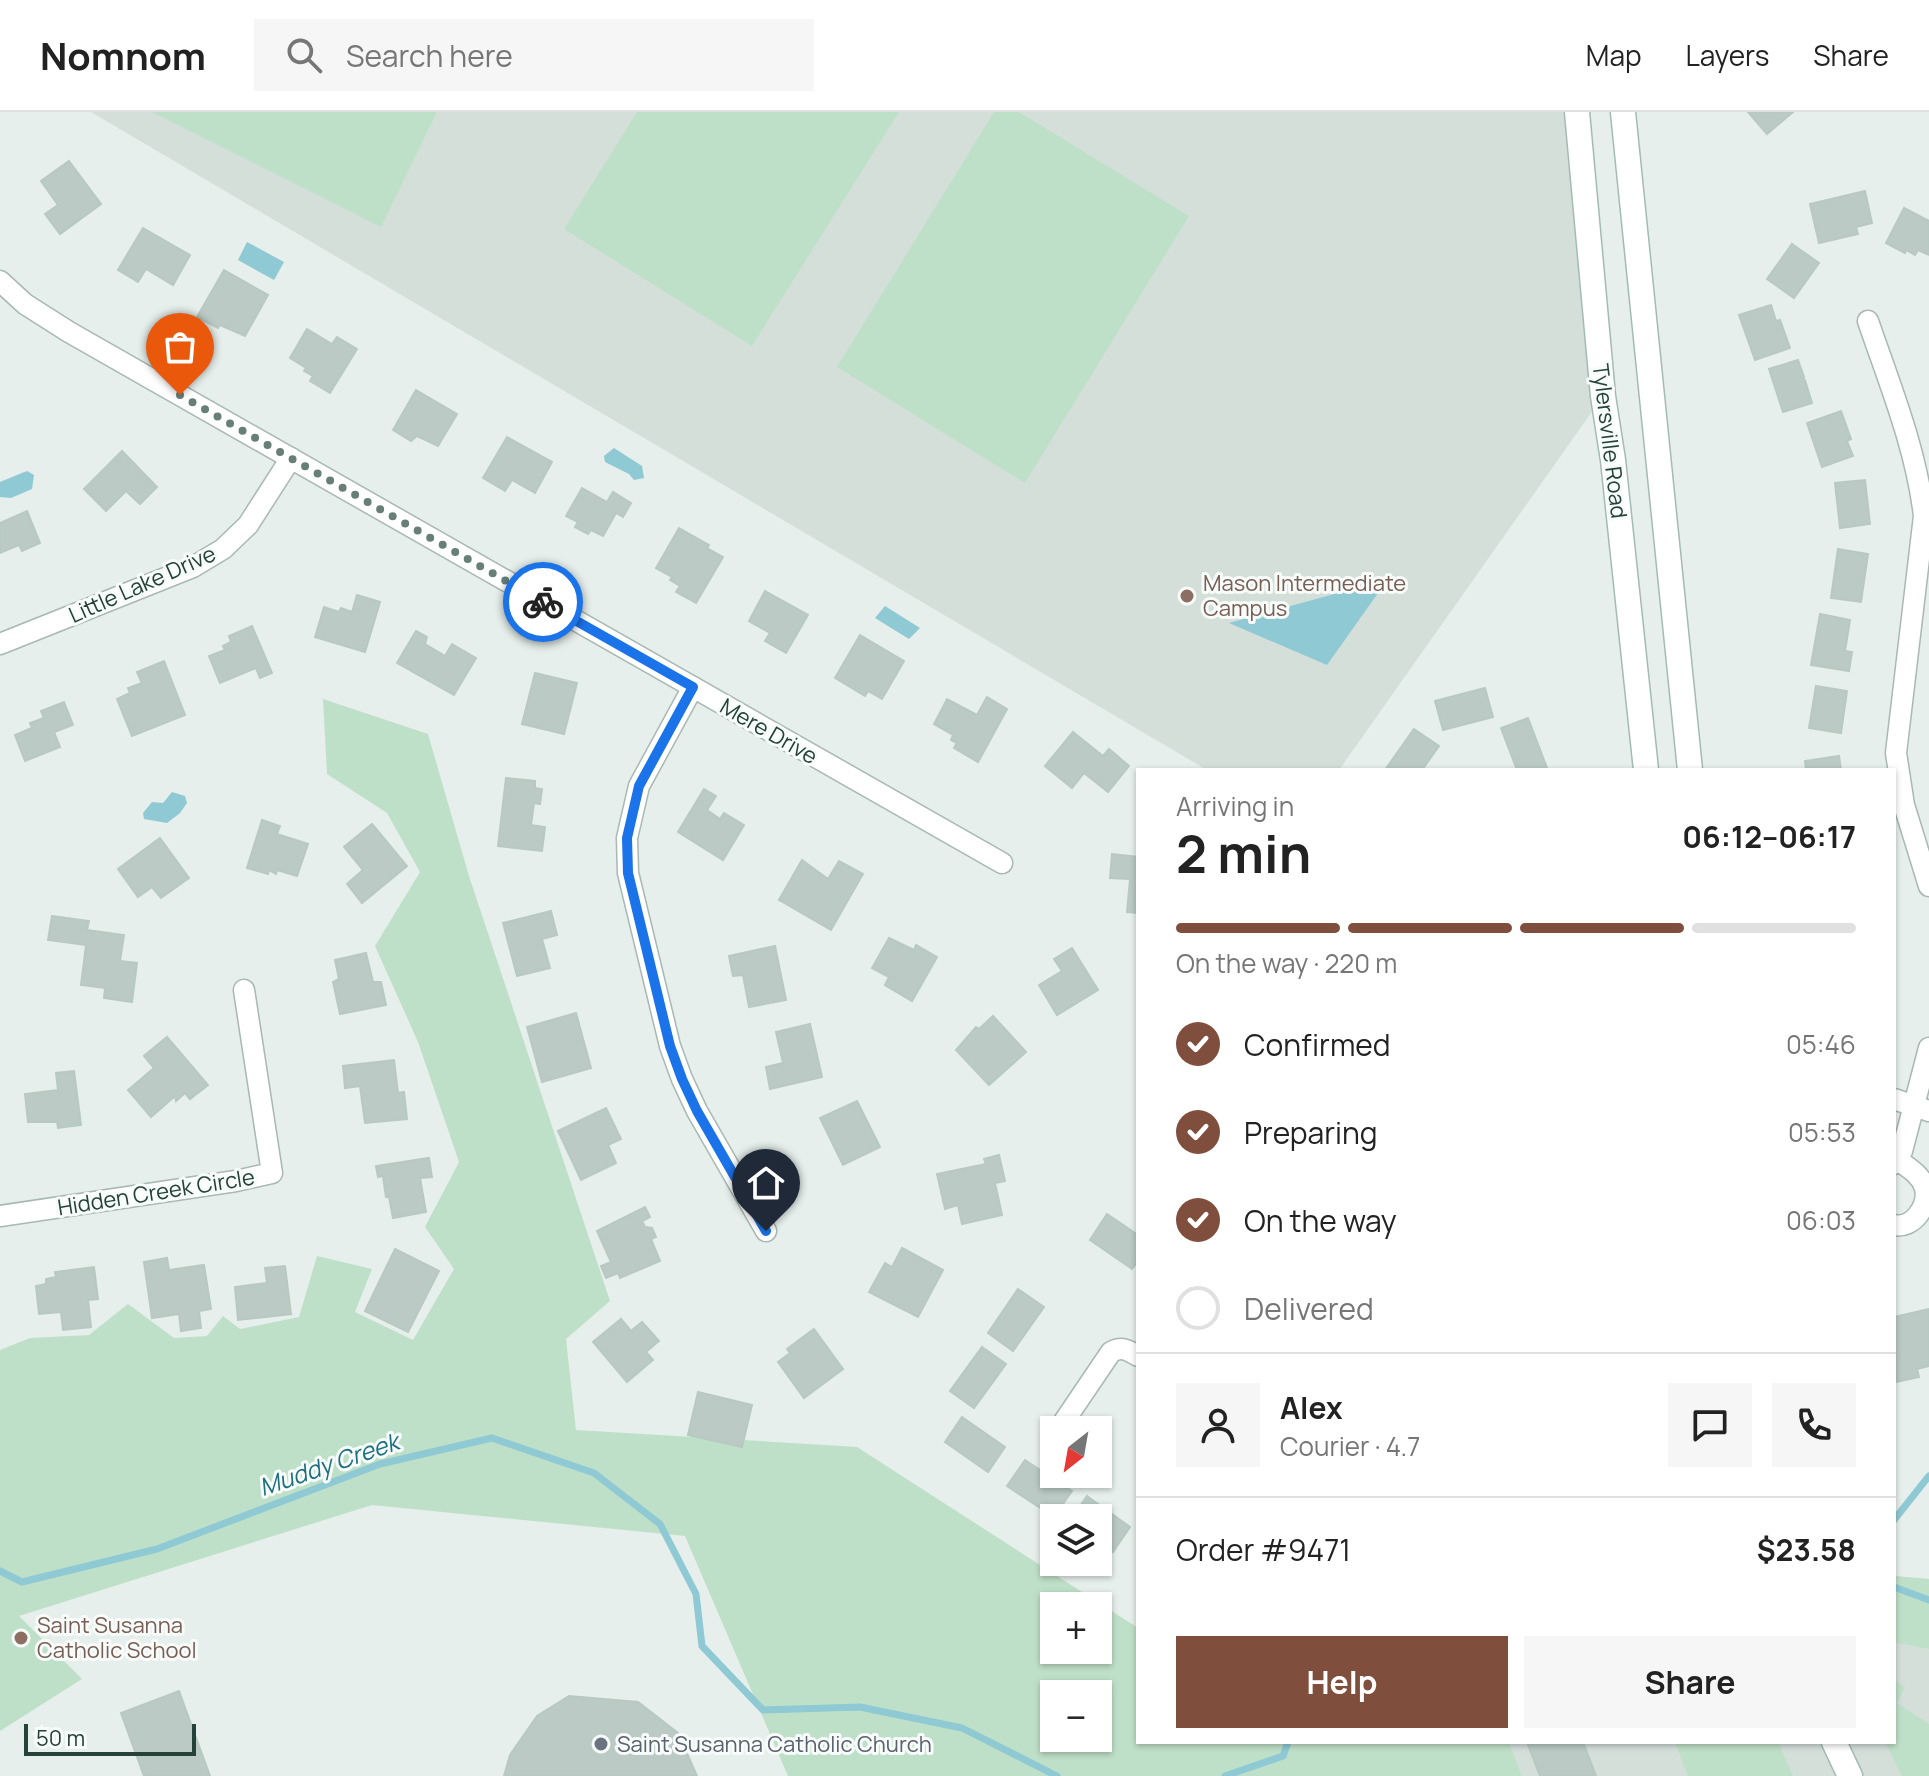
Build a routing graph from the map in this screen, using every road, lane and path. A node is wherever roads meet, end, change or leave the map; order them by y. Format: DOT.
graph roads {
  1 [pos="1577,112"];
  2 [pos="1623,112"];
  3 [pos="0,281"];
  4 [pos="1868,321"];
  5 [pos="291,458"];
  6 [pos="0,644"];
  7 [pos="693,687"];
  8 [pos="1646,768"];
  9 [pos="1690,768"];
  10 [pos="1002,863"];
  11 [pos="1927,873"];
  12 [pos="244,990"];
  13 [pos="1929,1048"];
  14 [pos="1896,1100"];
  15 [pos="1922,1108"];
  16 [pos="1896,1162"];
  17 [pos="0,1216"];
  18 [pos="1896,1225"];
  19 [pos="766,1231"];
  20 [pos="1136,1355"];
  21 [pos="1068,1416"];
  22 [pos="1835,1744"];
  23 [pos="1850,1776"];
  1 -- 8 [label="main road, Tylersville Road"];
  2 -- 9 [label="main road, Tylersville Road"];
  3 -- 5 [label="street, Mere Drive"];
  4 -- 11 [label="street"];
  5 -- 6 [label="street, Little Lake Drive"];
  5 -- 7 [label="street, Mere Drive"];
  7 -- 10 [label="street, Mere Drive"];
  7 -- 19 [label="street"];
  12 -- 17 [label="street, Hidden Creek Circle"];
  13 -- 15 [label="street"];
  14 -- 15 [label="street"];
  15 -- 16 [label="street"];
  16 -- 18 [label="street"];
  20 -- 21 [label="street"];
  22 -- 23 [label="main road"];
}
